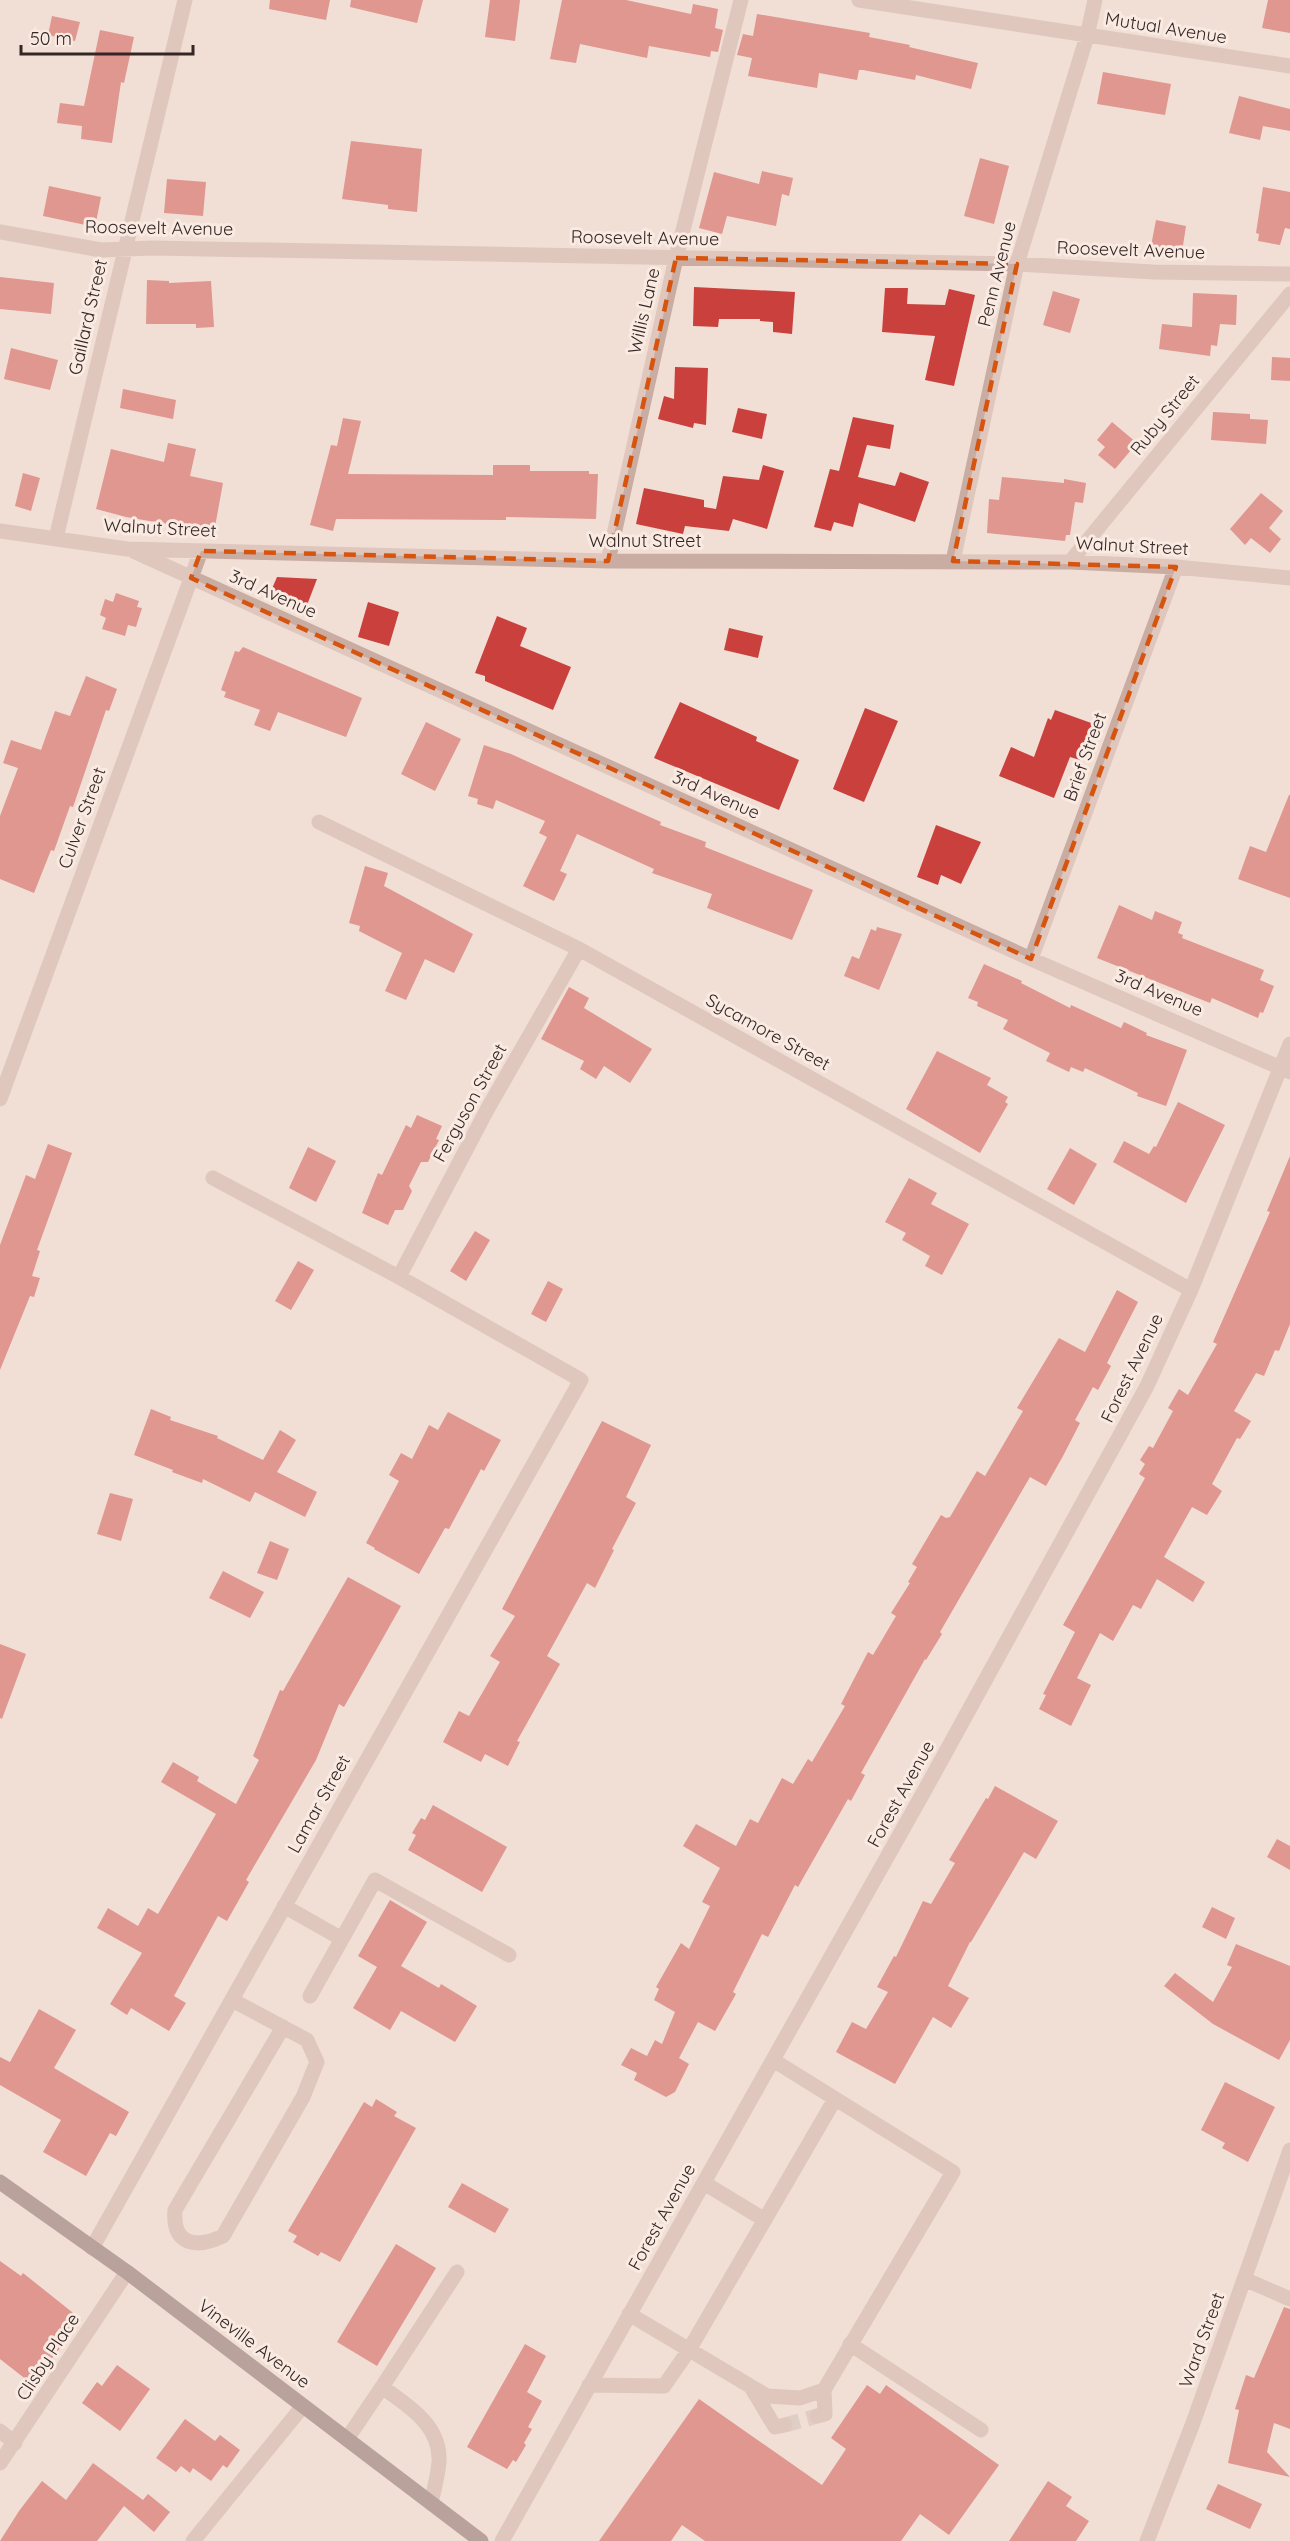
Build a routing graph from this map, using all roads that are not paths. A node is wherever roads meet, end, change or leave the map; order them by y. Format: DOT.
graph roads {
  1 [pos="185,0"];
  2 [pos="741,0"];
  3 [pos="858,0"];
  4 [pos="1095,0"];
  5 [pos="1087,36"];
  6 [pos="1290,66"];
  7 [pos="0,232"];
  8 [pos="124,250"];
  9 [pos="676,258"];
  10 [pos="1017,264"];
  11 [pos="1290,274"];
  12 [pos="1290,294"];
  13 [pos="0,531"];
  14 [pos="56,538"];
  15 [pos="127,549"];
  16 [pos="201,550"];
  17 [pos="608,561"];
  18 [pos="953,561"];
  19 [pos="1070,562"];
  20 [pos="1176,567"];
  21 [pos="191,578"];
  22 [pos="1290,578"];
  23 [pos="319,822"];
  24 [pos="579,950"];
  25 [pos="1031,959"];
  26 [pos="1290,1044"];
  27 [pos="1285,1070"];
  28 [pos="0,1099"];
  29 [pos="213,1178"];
  30 [pos="399,1277"];
  31 [pos="1191,1290"];
  32 [pos="284,1906"];
  33 [pos="342,1939"];
  34 [pos="509,1955"];
  35 [pos="310,1996"];
  36 [pos="232,2000"];
  37 [pos="283,2027"];
  38 [pos="773,2060"];
  39 [pos="835,2099"];
  40 [pos="1290,2150"];
  41 [pos="0,2182"];
  42 [pos="704,2182"];
  43 [pos="765,2220"];
  44 [pos="92,2248"];
  45 [pos="127,2272"];
  46 [pos="457,2272"];
  47 [pos="1244,2279"];
  48 [pos="1290,2299"];
  49 [pos="629,2314"];
  50 [pos="850,2344"];
  51 [pos="689,2350"];
  52 [pos="589,2385"];
  53 [pos="751,2386"];
  54 [pos="382,2387"];
  55 [pos="824,2390"];
  56 [pos="303,2406"];
  57 [pos="817,2416"];
  58 [pos="785,2425"];
  59 [pos="981,2430"];
  60 [pos="0,2431"];
  61 [pos="347,2439"];
  62 [pos="15,2444"];
  63 [pos="0,2463"];
  64 [pos="431,2503"];
  65 [pos="477,2540"];
  66 [pos="193,2541"];
  67 [pos="501,2541"];
  68 [pos="1147,2541"];
  1 -- 8 [label="street, Gaillard Street"];
  2 -- 9 [label="street, Willis Lane"];
  3 -- 5 [label="street, Mutual Avenue"];
  4 -- 5 [label="street, Penn Avenue"];
  5 -- 6 [label="street, Mutual Avenue"];
  5 -- 10 [label="street, Penn Avenue"];
  7 -- 8 [label="street, Roosevelt Avenue"];
  8 -- 9 [label="street, Roosevelt Avenue"];
  8 -- 14 [label="street, Gaillard Street"];
  9 -- 10 [label="street, Roosevelt Avenue"];
  9 -- 17 [label="street, Willis Lane"];
  10 -- 11 [label="street, Roosevelt Avenue"];
  10 -- 18 [label="street, Penn Avenue"];
  12 -- 19 [label="street, Ruby Street"];
  13 -- 14 [label="street, Walnut Street"];
  14 -- 15 [label="street, Walnut Street"];
  15 -- 16 [label="street, Walnut Street"];
  15 -- 21 [label="street, 3rd Avenue"];
  16 -- 17 [label="street, Walnut Street"];
  16 -- 21 [label="street, Culver Street"];
  17 -- 18 [label="street, Walnut Street"];
  18 -- 19 [label="street, Walnut Street"];
  19 -- 20 [label="street, Walnut Street"];
  20 -- 22 [label="street, Walnut Street"];
  20 -- 25 [label="street, Brief Street"];
  21 -- 25 [label="street, 3rd Avenue"];
  21 -- 28 [label="street, Culver Street"];
  23 -- 24 [label="street, Sycamore Street"];
  24 -- 30 [label="street, Ferguson Street"];
  24 -- 31 [label="street, Sycamore Street"];
  25 -- 27 [label="street, 3rd Avenue"];
  26 -- 27 [label="street, Forest Avenue"];
  27 -- 31 [label="street, Forest Avenue"];
  29 -- 30 [label="street"];
  30 -- 32 [label="street, Lamar Street"];
  31 -- 38 [label="street, Forest Avenue"];
  32 -- 33 [label="street"];
  32 -- 36 [label="street, Lamar Street"];
  33 -- 34 [label="street"];
  33 -- 35 [label="street"];
  36 -- 37 [label="street"];
  36 -- 44 [label="street, Lamar Street"];
  37 -- 37 [label="street"];
  38 -- 39 [label="street"];
  38 -- 42 [label="street, Forest Avenue"];
  39 -- 43 [label="street"];
  39 -- 50 [label="street"];
  40 -- 47 [label="street, Ward Street"];
  41 -- 44 [label="main road, Vineville Avenue"];
  42 -- 43 [label="street"];
  42 -- 49 [label="street, Forest Avenue"];
  43 -- 51 [label="street"];
  44 -- 45 [label="main road, Vineville Avenue"];
  45 -- 56 [label="main road, Vineville Avenue"];
  45 -- 62 [label="street, Clisby Place"];
  46 -- 54 [label="street"];
  47 -- 48 [label="street"];
  47 -- 68 [label="street, Ward Street"];
  49 -- 51 [label="street"];
  49 -- 52 [label="street, Forest Avenue"];
  50 -- 55 [label="street"];
  50 -- 59 [label="street"];
  51 -- 52 [label="street"];
  51 -- 53 [label="street"];
  52 -- 67 [label="street, Forest Avenue"];
  53 -- 55 [label="street"];
  53 -- 58 [label="street"];
  54 -- 61 [label="street"];
  54 -- 64 [label="street"];
  55 -- 57 [label="street"];
  56 -- 61 [label="main road, Vineville Avenue"];
  56 -- 66 [label="street"];
  60 -- 62 [label="street"];
  61 -- 64 [label="main road, Vineville Avenue"];
  62 -- 63 [label="street, Clisby Place"];
  64 -- 65 [label="main road, Vineville Avenue"];
}
